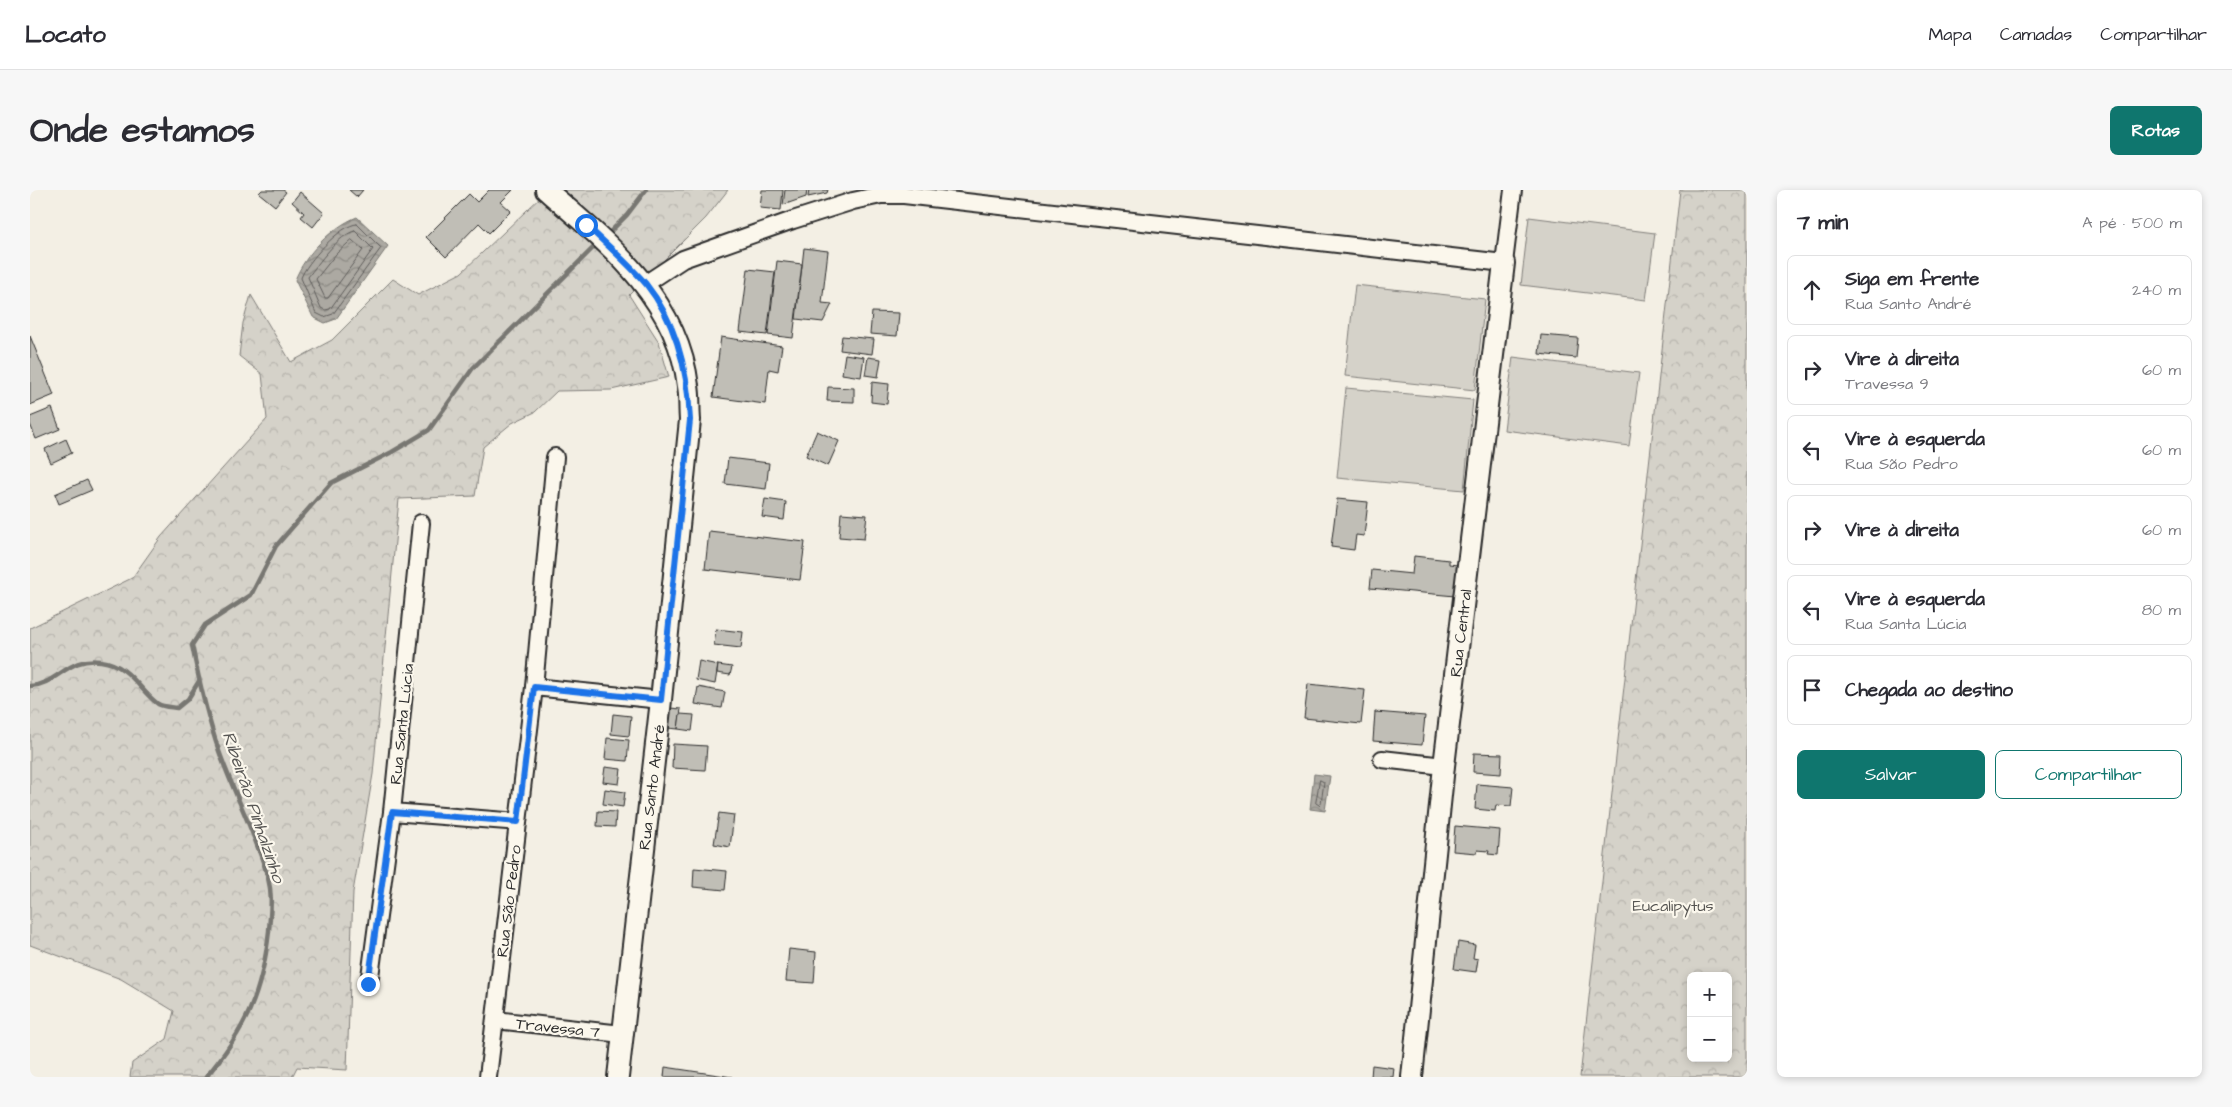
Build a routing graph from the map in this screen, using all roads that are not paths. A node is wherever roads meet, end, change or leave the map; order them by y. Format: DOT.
graph roads {
  1 [pos="546,190"];
  2 [pos="1513,190"];
  3 [pos="1504,263"];
  4 [pos="645,284"];
  5 [pos="555,457"];
  6 [pos="421,523"];
  7 [pos="534,687"];
  8 [pos="661,700"];
  9 [pos="1382,758"];
  10 [pos="1444,766"];
  11 [pos="392,812"];
  12 [pos="518,822"];
  13 [pos="368,984"];
  14 [pos="494,1020"];
  15 [pos="622,1034"];
  16 [pos="488,1077"];
  17 [pos="618,1077"];
  18 [pos="1412,1077"];
  1 -- 4 [label="street, Rua Santo André"];
  2 -- 3 [label="street, Rua Central"];
  3 -- 4 [label="street"];
  3 -- 10 [label="street, Rua Central"];
  4 -- 8 [label="street, Rua Santo André"];
  5 -- 7 [label="street, Rua São Pedro"];
  6 -- 11 [label="street, Rua Santa Lúcia"];
  7 -- 8 [label="street"];
  7 -- 12 [label="street, Rua São Pedro"];
  8 -- 15 [label="street, Rua Santo André"];
  9 -- 10 [label="street"];
  10 -- 18 [label="street, Rua Central"];
  11 -- 12 [label="street"];
  11 -- 13 [label="street, Rua Santa Lúcia"];
  12 -- 14 [label="street, Rua São Pedro"];
  14 -- 15 [label="street, Travessa 7"];
  14 -- 16 [label="street, Rua São Pedro"];
  15 -- 17 [label="street, Rua Santo André"];
}
